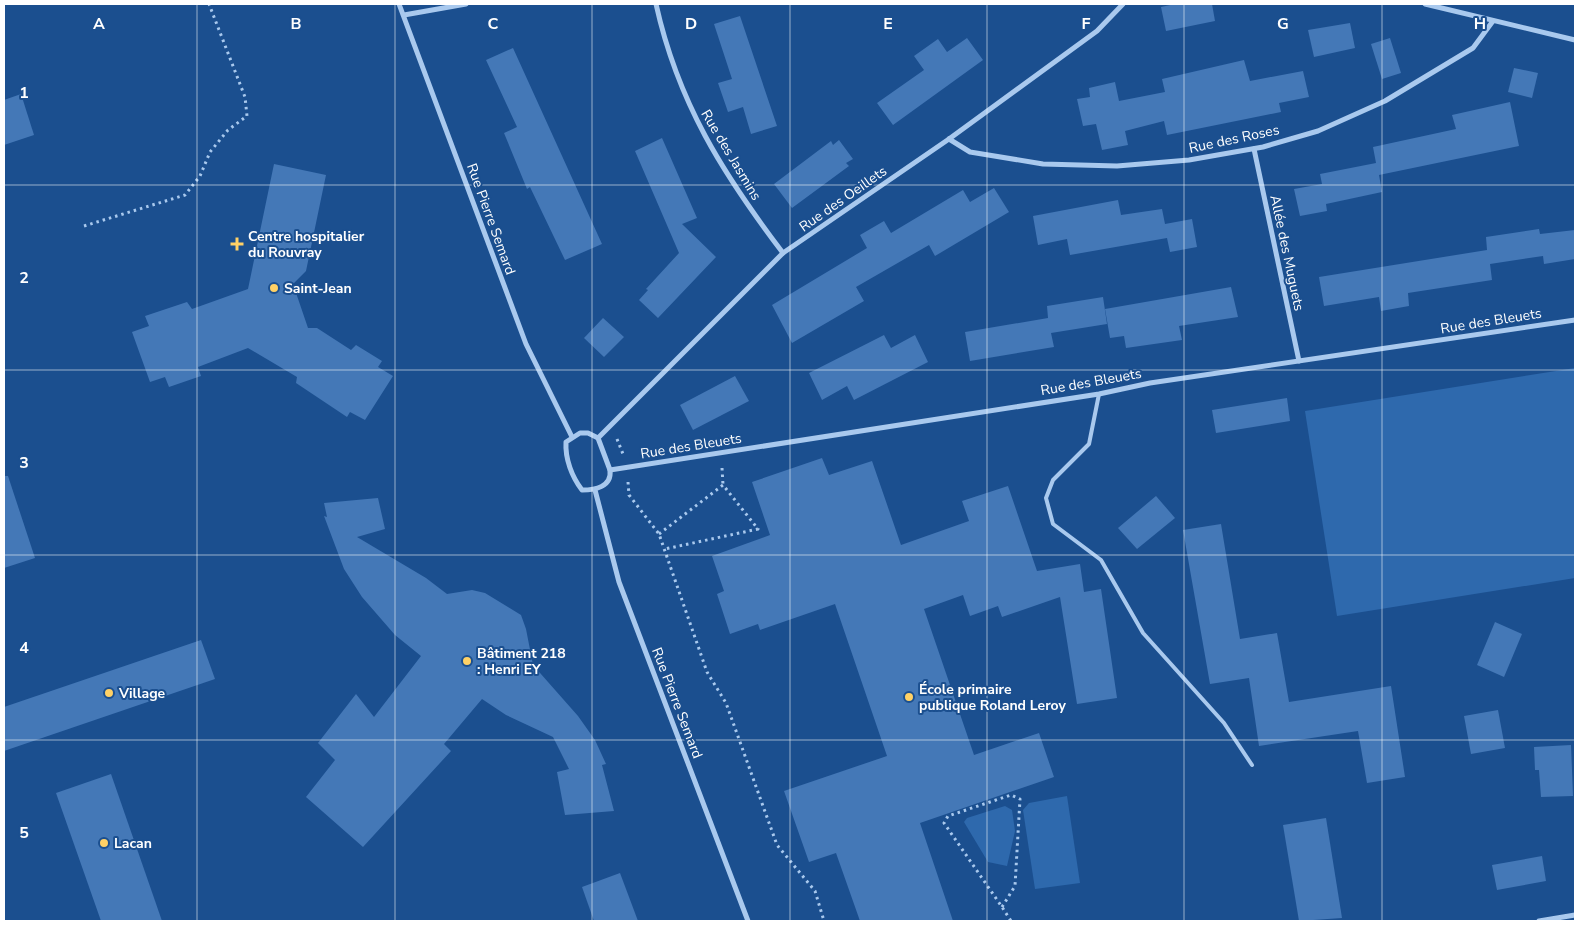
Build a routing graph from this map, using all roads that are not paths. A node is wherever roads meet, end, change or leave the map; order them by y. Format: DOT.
graph roads {
  1 [pos="399,4"];
  2 [pos="466,4"];
  3 [pos="656,4"];
  4 [pos="1123,4"];
  5 [pos="1425,4"];
  6 [pos="404,15"];
  7 [pos="1493,21"];
  8 [pos="1575,40"];
  9 [pos="949,140"];
  10 [pos="1254,149"];
  11 [pos="783,253"];
  12 [pos="1575,320"];
  13 [pos="1299,361"];
  14 [pos="1099,394"];
  15 [pos="572,437"];
  16 [pos="598,438"];
  17 [pos="610,470"];
  18 [pos="594,490"];
  19 [pos="1252,765"];
  20 [pos="1575,915"];
  21 [pos="748,921"];
  22 [pos="1539,921"];
  1 -- 6 [label="street, Rue Pierre Semard"];
  2 -- 6 [label="street"];
  3 -- 11 [label="street, Rue des Jasmins"];
  4 -- 9 [label="street, Rue des Oeillets"];
  5 -- 7 [label="street"];
  6 -- 15 [label="street, Rue Pierre Semard"];
  7 -- 8 [label="street"];
  7 -- 10 [label="street, Rue des Roses"];
  9 -- 10 [label="street, Rue des Roses"];
  9 -- 11 [label="street, Rue des Oeillets"];
  10 -- 13 [label="street, Allée des Muguets"];
  11 -- 16 [label="street, Rue des Oeillets"];
  12 -- 13 [label="street, Rue des Bleuets"];
  13 -- 14 [label="street, Rue des Bleuets"];
  14 -- 17 [label="street, Rue des Bleuets"];
  14 -- 19 [label="lane"];
  15 -- 16 [label="street"];
  15 -- 18 [label="street"];
  16 -- 17 [label="street"];
  17 -- 18 [label="street"];
  18 -- 21 [label="street, Rue Pierre Semard"];
  20 -- 22 [label="street"];
}
